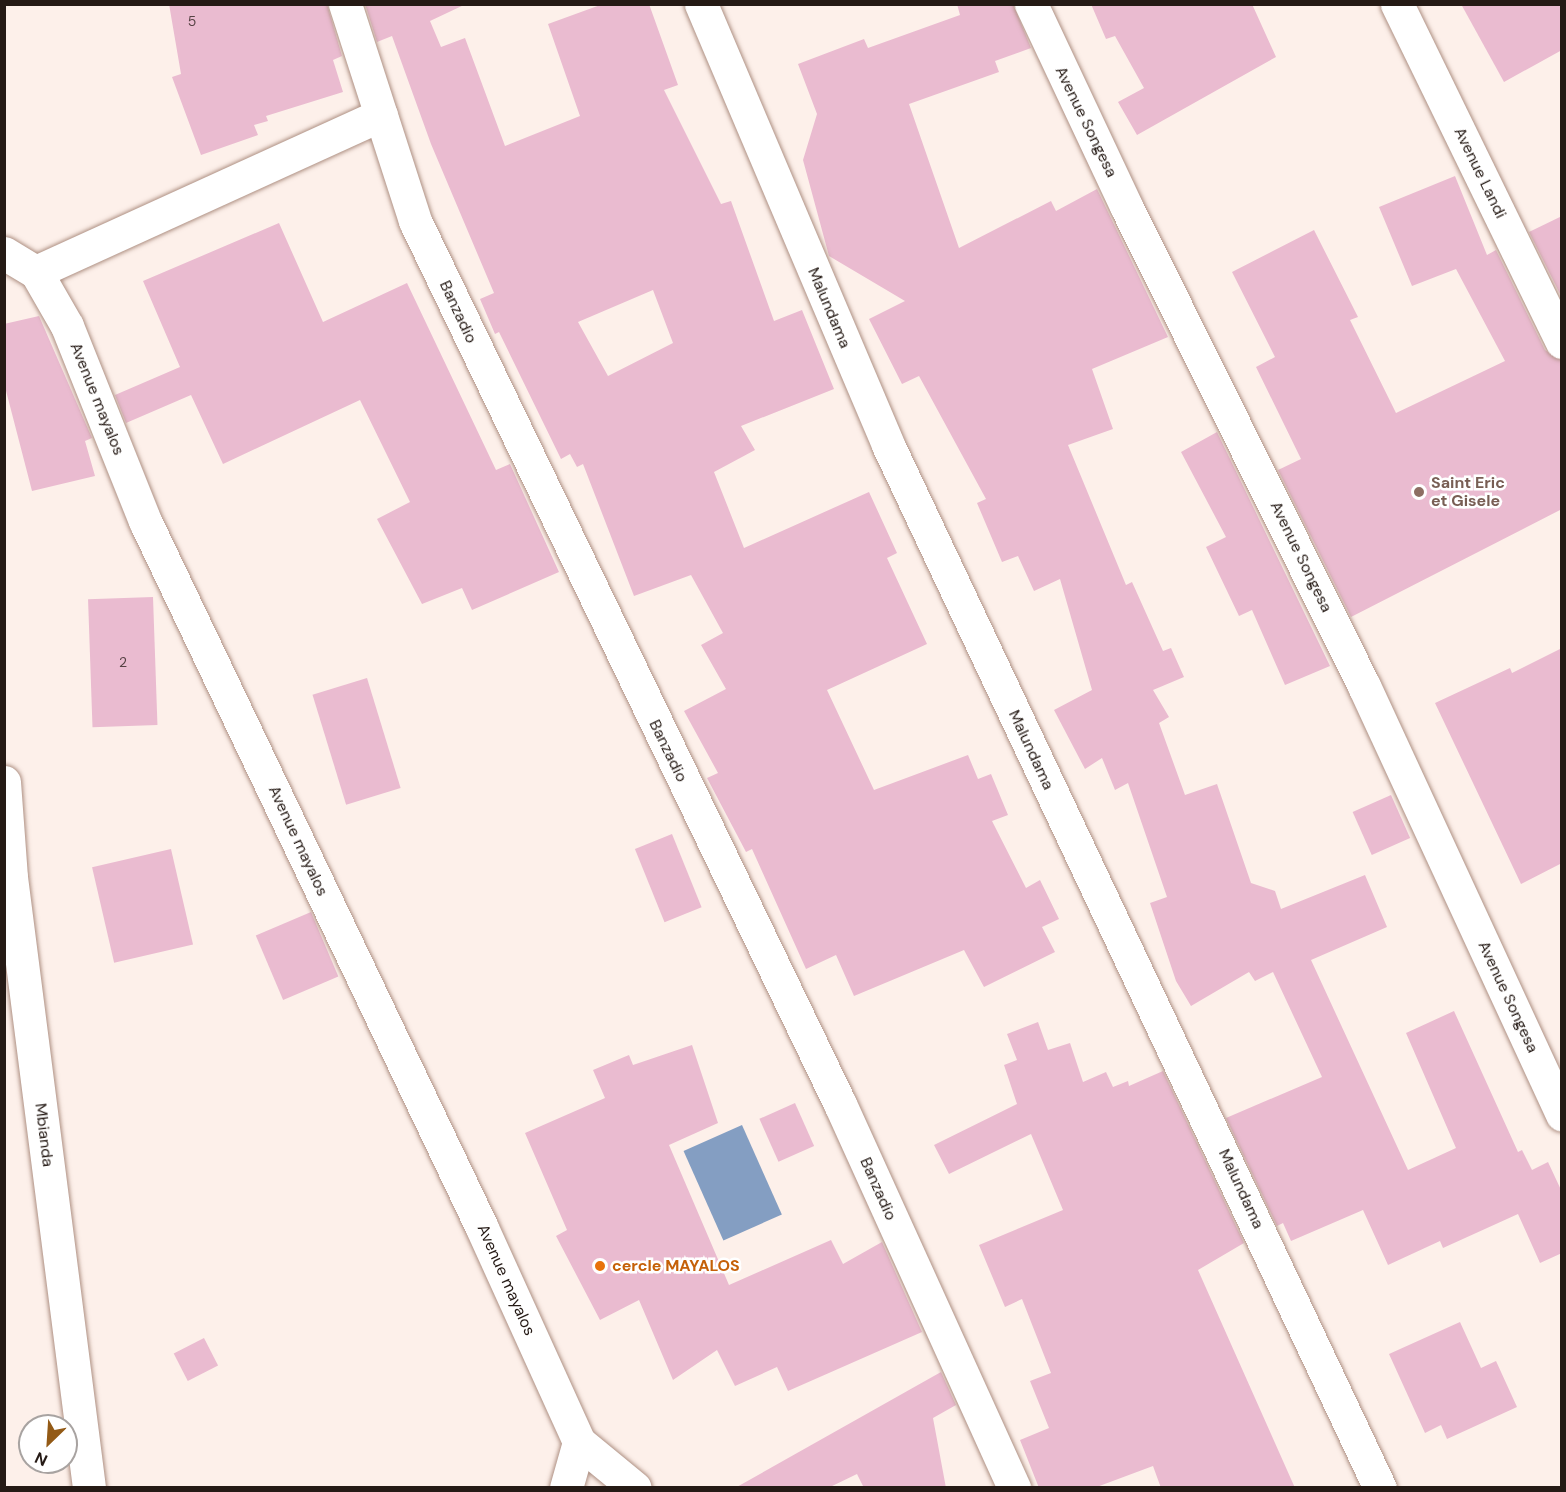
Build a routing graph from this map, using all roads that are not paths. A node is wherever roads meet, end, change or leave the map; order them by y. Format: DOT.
graph roads {
  1 [pos="345,4"];
  2 [pos="701,4"];
  3 [pos="1031,4"];
  4 [pos="1396,4"];
  5 [pos="381,115"];
  6 [pos="4,253"];
  7 [pos="36,272"];
  8 [pos="1562,342"];
  9 [pos="4,782"];
  10 [pos="1562,1114"];
  11 [pos="579,1442"];
  12 [pos="89,1488"];
  13 [pos="566,1488"];
  14 [pos="635,1488"];
  15 [pos="1014,1488"];
  16 [pos="1380,1488"];
  1 -- 5 [label="street, Banzadio"];
  2 -- 16 [label="street, Malundama"];
  3 -- 10 [label="street, Avenue Songesa"];
  4 -- 8 [label="street, Avenue Landi"];
  5 -- 7 [label="street"];
  5 -- 15 [label="street, Banzadio"];
  6 -- 7 [label="street, Avenue mayalos"];
  7 -- 11 [label="street, Avenue mayalos"];
  9 -- 12 [label="street, Mbianda"];
  11 -- 13 [label="street"];
  11 -- 14 [label="street"];
}
